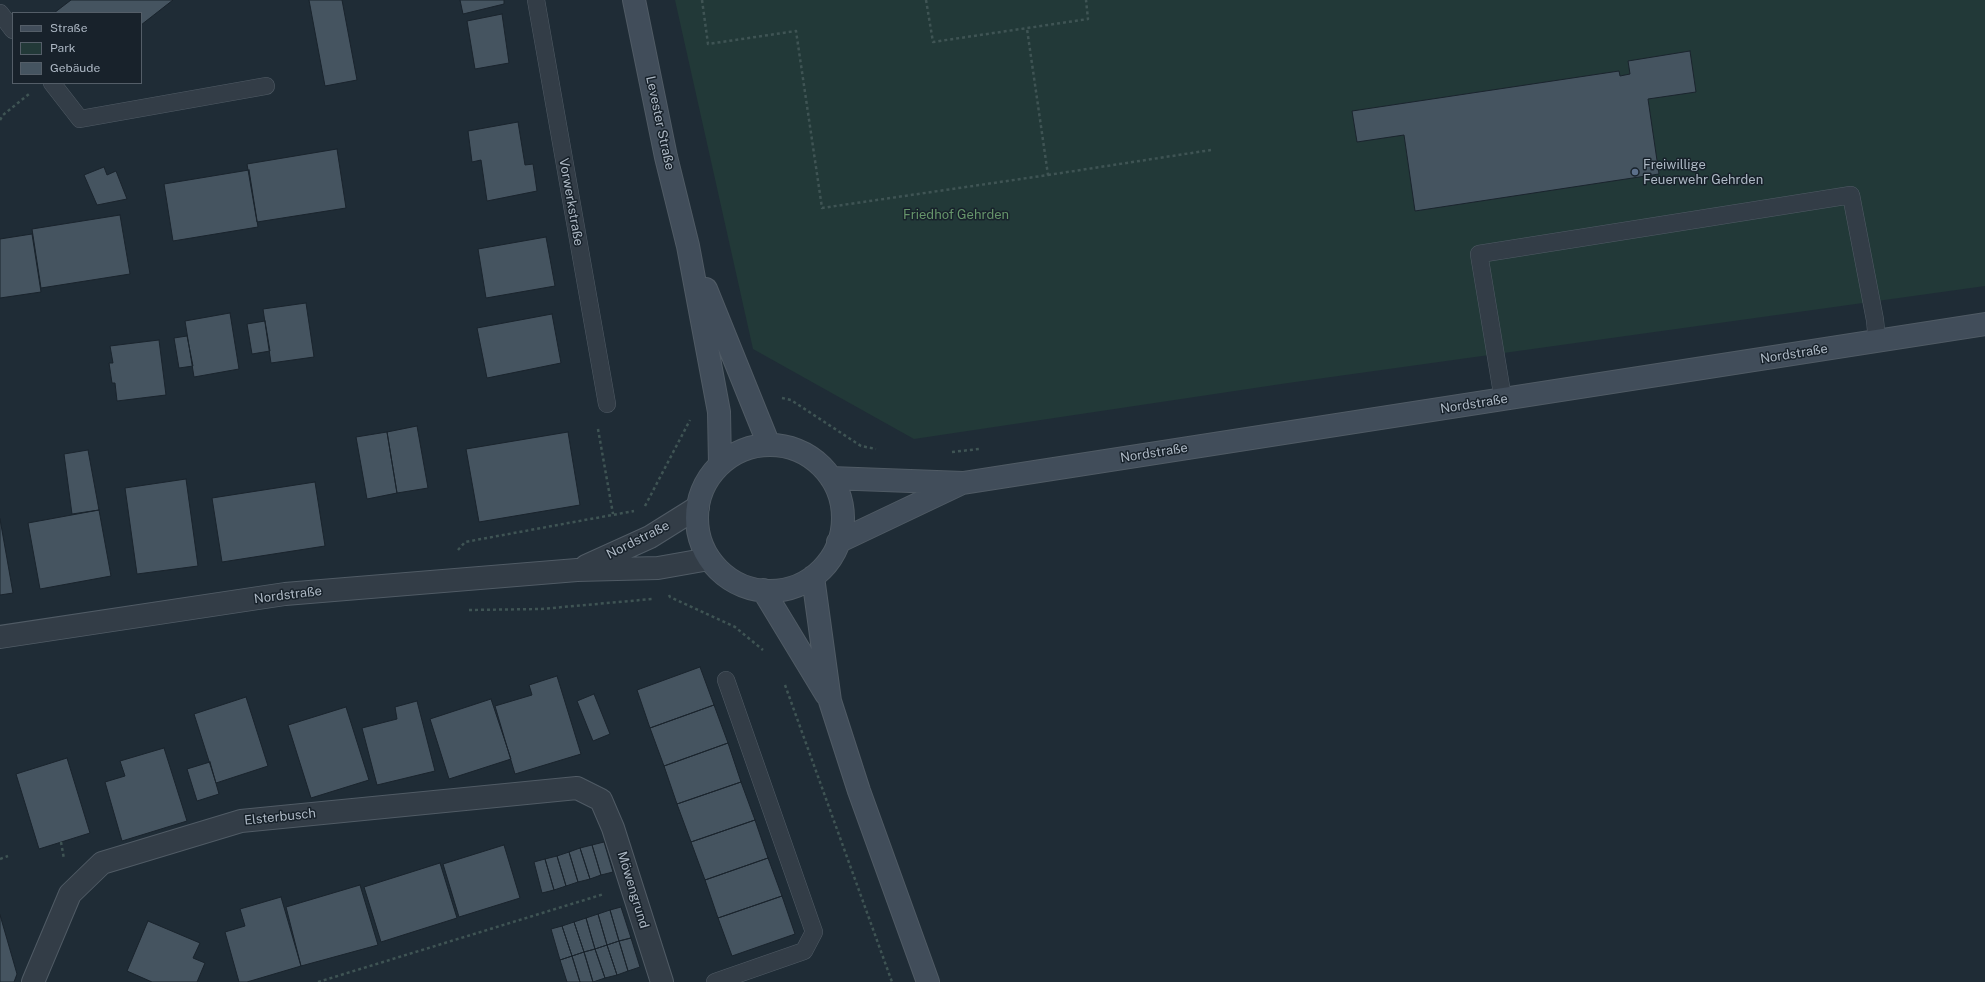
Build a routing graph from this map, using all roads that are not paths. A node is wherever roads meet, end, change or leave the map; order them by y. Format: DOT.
graph roads {
  1 [pos="536,0"];
  2 [pos="634,0"];
  3 [pos="0,13"];
  4 [pos="12,29"];
  5 [pos="53,84"];
  6 [pos="266,86"];
  7 [pos="688,246"];
  8 [pos="1985,324"];
  9 [pos="1877,341"];
  10 [pos="1503,400"];
  11 [pos="607,404"];
  12 [pos="769,445"];
  13 [pos="720,464"];
  14 [pos="831,478"];
  15 [pos="963,483"];
  16 [pos="698,506"];
  17 [pos="838,542"];
  18 [pos="710,559"];
  19 [pos="577,570"];
  20 [pos="813,577"];
  21 [pos="763,590"];
  22 [pos="0,637"];
  23 [pos="726,680"];
  24 [pos="830,701"];
  25 [pos="600,800"];
  26 [pos="33,982"];
  27 [pos="662,982"];
  28 [pos="715,982"];
  29 [pos="928,982"];
  1 -- 11 [label="lane, Vorwerkstraße"];
  2 -- 7 [label="street, Levester Straße"];
  3 -- 4 [label="lane"];
  5 -- 6 [label="lane"];
  7 -- 12 [label="street, Levester Straße"];
  7 -- 13 [label="street, Levester Straße"];
  8 -- 9 [label="street, Nordstraße"];
  9 -- 10 [label="street, Nordstraße"];
  9 -- 10 [label="lane"];
  10 -- 15 [label="street, Nordstraße"];
  12 -- 13 [label="street"];
  12 -- 14 [label="street"];
  13 -- 16 [label="street"];
  14 -- 15 [label="street, Nordstraße"];
  14 -- 17 [label="street"];
  15 -- 17 [label="street, Nordstraße"];
  16 -- 18 [label="street"];
  16 -- 19 [label="street, Nordstraße"];
  17 -- 20 [label="street"];
  18 -- 19 [label="street, Nordstraße"];
  18 -- 21 [label="street"];
  19 -- 22 [label="street, Nordstraße"];
  20 -- 21 [label="street"];
  20 -- 24 [label="street"];
  21 -- 24 [label="street"];
  23 -- 28 [label="lane"];
  24 -- 29 [label="street"];
  25 -- 26 [label="street, Elsterbusch"];
  25 -- 27 [label="street, Möwengrund"];
}
